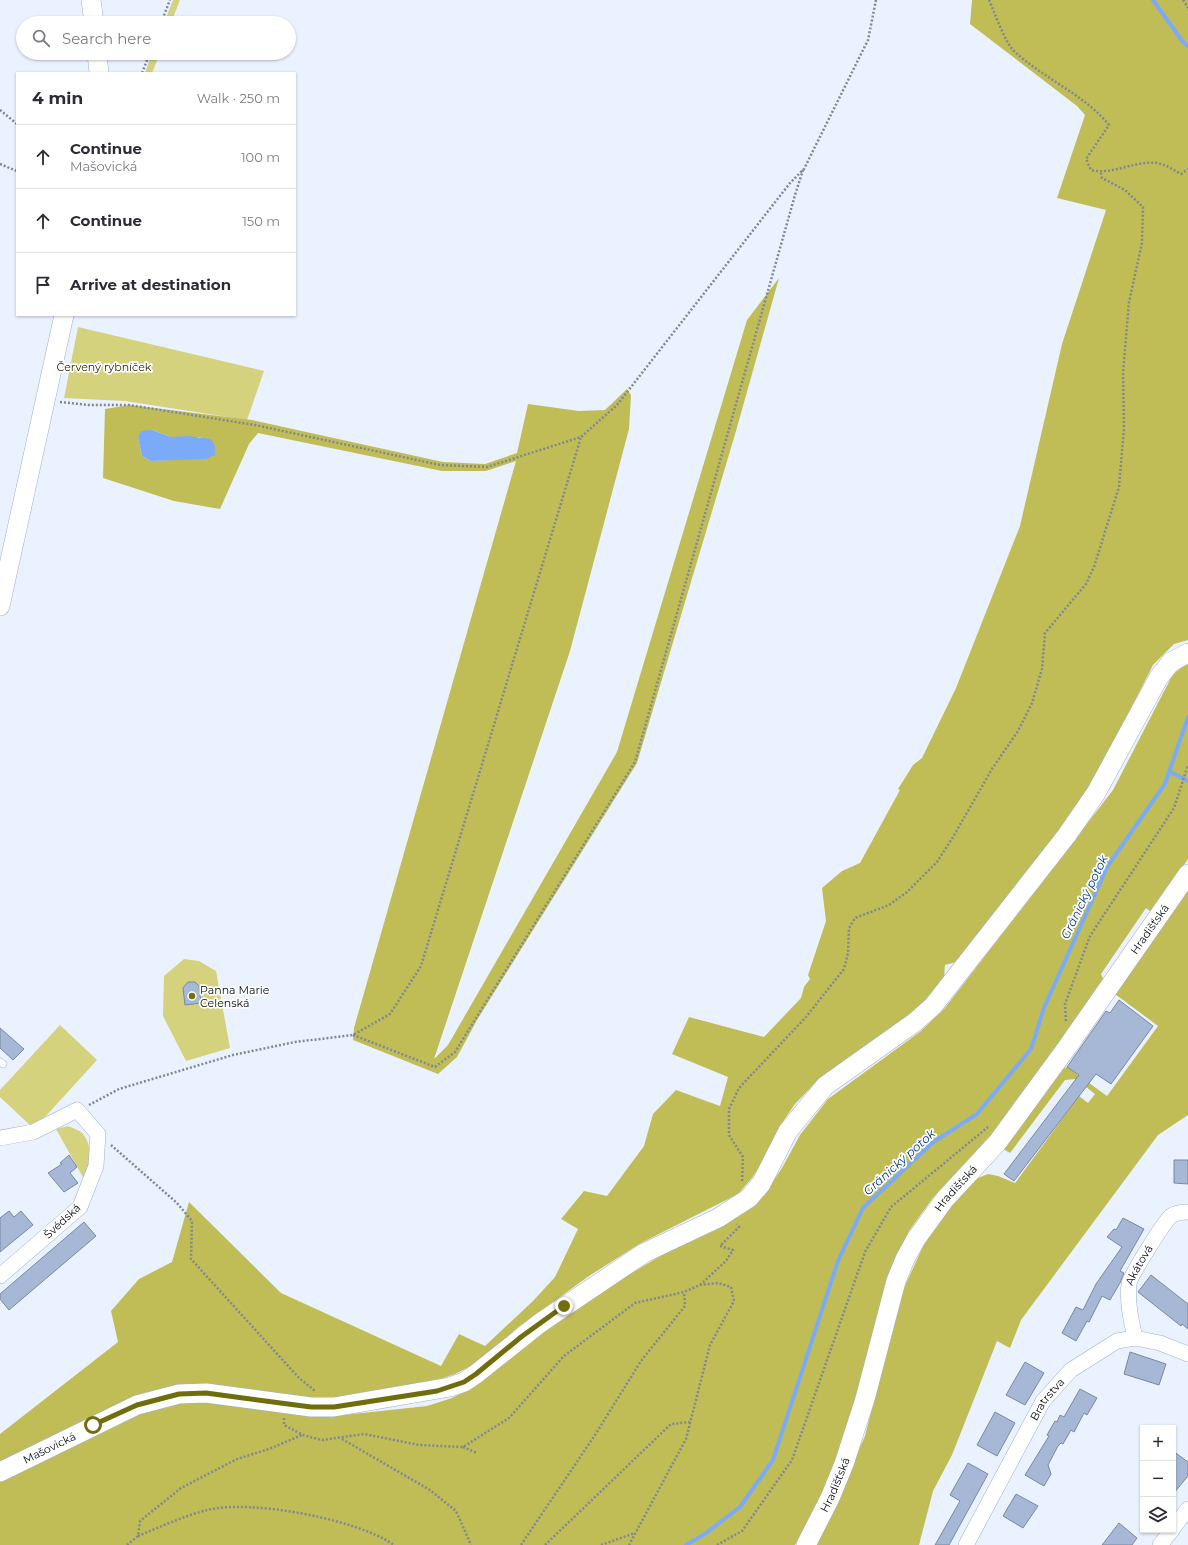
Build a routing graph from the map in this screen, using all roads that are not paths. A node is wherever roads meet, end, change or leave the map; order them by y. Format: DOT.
graph roads {
  1 [pos="91,0"];
  2 [pos="93,16"];
  3 [pos="97,60"];
  4 [pos="98,72"];
  5 [pos="64,316"];
  6 [pos="0,606"];
  7 [pos="1188,653"];
  8 [pos="1188,874"];
  9 [pos="0,1138"];
  10 [pos="1188,1212"];
  11 [pos="0,1276"];
  12 [pos="1135,1338"];
  13 [pos="1188,1354"];
  14 [pos="0,1472"];
  15 [pos="1188,1509"];
  16 [pos="1176,1524"];
  17 [pos="1169,1533"];
  18 [pos="806,1545"];
  19 [pos="966,1545"];
  20 [pos="1160,1545"];
  1 -- 2 [label="street"];
  3 -- 4 [label="street"];
  5 -- 6 [label="street"];
  7 -- 14 [label="street, Mašovická"];
  8 -- 18 [label="street, Hradišťská"];
  9 -- 11 [label="street, Švédská"];
  10 -- 12 [label="street, Akátová"];
  12 -- 13 [label="street, Bratrstva"];
  12 -- 19 [label="street, Bratrstva"];
  15 -- 16 [label="street"];
  17 -- 20 [label="street"];
}
